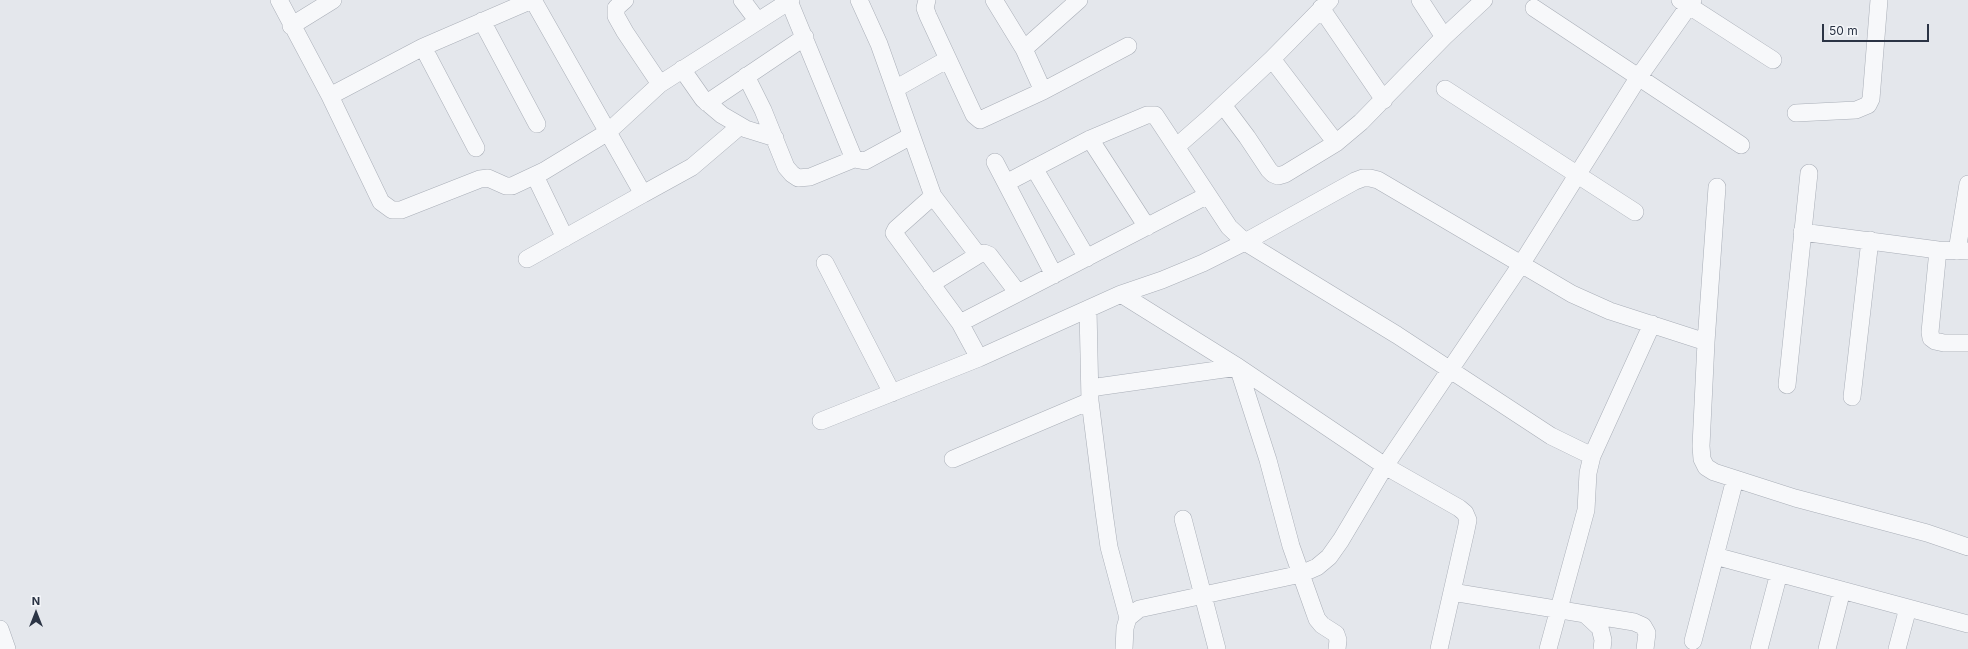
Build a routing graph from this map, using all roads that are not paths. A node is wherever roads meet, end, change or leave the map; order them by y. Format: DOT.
graph roads {
  1 [pos="279,0"];
  2 [pos="334,0"];
  3 [pos="533,0"];
  4 [pos="624,0"];
  5 [pos="742,0"];
  6 [pos="859,0"];
  7 [pos="927,0"];
  8 [pos="994,0"];
  9 [pos="1079,0"];
  10 [pos="1420,0"];
  11 [pos="1484,0"];
  12 [pos="1879,0"];
  13 [pos="790,1"];
  14 [pos="1687,2"];
  15 [pos="1325,4"];
  16 [pos="1534,8"];
  17 [pos="757,20"];
  18 [pos="482,21"];
  19 [pos="291,26"];
  20 [pos="804,37"];
  21 [pos="1444,37"];
  22 [pos="1128,46"];
  23 [pos="422,47"];
  24 [pos="1024,49"];
  25 [pos="948,59"];
  26 [pos="1272,59"];
  27 [pos="1773,60"];
  28 [pos="682,69"];
  29 [pos="746,76"];
  30 [pos="1638,78"];
  31 [pos="660,84"];
  32 [pos="895,89"];
  33 [pos="1445,89"];
  34 [pos="1043,91"];
  35 [pos="330,96"];
  36 [pos="1384,100"];
  37 [pos="707,103"];
  38 [pos="1223,105"];
  39 [pos="1796,112"];
  40 [pos="537,124"];
  41 [pos="740,126"];
  42 [pos="608,132"];
  43 [pos="911,136"];
  44 [pos="775,138"];
  45 [pos="1090,139"];
  46 [pos="1336,143"];
  47 [pos="1741,145"];
  48 [pos="1176,147"];
  49 [pos="476,148"];
  50 [pos="854,159"];
  51 [pos="994,162"];
  52 [pos="1034,168"];
  53 [pos="1809,173"];
  54 [pos="1576,175"];
  55 [pos="535,176"];
  56 [pos="1006,183"];
  57 [pos="1968,184"];
  58 [pos="1717,187"];
  59 [pos="643,194"];
  60 [pos="933,196"];
  61 [pos="1208,196"];
  62 [pos="1635,212"];
  63 [pos="1147,227"];
  64 [pos="1802,232"];
  65 [pos="565,238"];
  66 [pos="1870,240"];
  67 [pos="1245,242"];
  68 [pos="1938,250"];
  69 [pos="1963,251"];
  70 [pos="978,255"];
  71 [pos="1087,258"];
  72 [pos="527,259"];
  73 [pos="825,262"];
  74 [pos="1522,263"];
  75 [pos="1054,275"];
  76 [pos="931,284"];
  77 [pos="1018,293"];
  78 [pos="1121,294"];
  79 [pos="1088,309"];
  80 [pos="960,323"];
  81 [pos="1652,324"];
  82 [pos="1706,342"];
  83 [pos="1968,343"];
  84 [pos="980,358"];
  85 [pos="1238,367"];
  86 [pos="1451,370"];
  87 [pos="1787,385"];
  88 [pos="892,393"];
  89 [pos="1090,395"];
  90 [pos="1852,397"];
  91 [pos="821,421"];
  92 [pos="1592,456"];
  93 [pos="953,459"];
  94 [pos="1386,466"];
  95 [pos="1734,479"];
  96 [pos="1183,518"];
  97 [pos="1968,547"];
  98 [pos="1715,556"];
  99 [pos="1779,573"];
  100 [pos="1301,574"];
  101 [pos="1842,590"];
  102 [pos="1452,592"];
  103 [pos="1201,596"];
  104 [pos="1908,608"];
  105 [pos="1558,610"];
  106 [pos="1585,614"];
  107 [pos="1128,618"];
  108 [pos="1968,624"];
  109 [pos="0,629"];
  110 [pos="1693,641"];
  111 [pos="6,649"];
  112 [pos="1124,649"];
  113 [pos="1217,649"];
  114 [pos="1337,649"];
  115 [pos="1439,649"];
  116 [pos="1548,649"];
  117 [pos="1602,649"];
  118 [pos="1644,649"];
  119 [pos="1759,649"];
  120 [pos="1827,649"];
  121 [pos="1897,649"];
  1 -- 19 [label="street"];
  2 -- 19 [label="street"];
  3 -- 18 [label="street"];
  3 -- 42 [label="street"];
  4 -- 31 [label="street"];
  5 -- 17 [label="street"];
  6 -- 32 [label="street"];
  7 -- 25 [label="street"];
  8 -- 24 [label="street"];
  9 -- 24 [label="street"];
  10 -- 21 [label="street"];
  11 -- 21 [label="street"];
  12 -- 39 [label="street"];
  13 -- 17 [label="street"];
  13 -- 20 [label="street"];
  14 -- 27 [label="street"];
  14 -- 30 [label="street"];
  15 -- 26 [label="street"];
  15 -- 36 [label="street"];
  16 -- 30 [label="street"];
  17 -- 28 [label="street"];
  18 -- 23 [label="street"];
  18 -- 40 [label="street"];
  19 -- 35 [label="street"];
  20 -- 29 [label="street"];
  20 -- 50 [label="street"];
  21 -- 36 [label="street"];
  22 -- 34 [label="street"];
  23 -- 35 [label="street"];
  23 -- 49 [label="street"];
  24 -- 34 [label="street"];
  25 -- 32 [label="street"];
  25 -- 34 [label="street"];
  26 -- 38 [label="street"];
  26 -- 46 [label="street"];
  28 -- 31 [label="street"];
  28 -- 37 [label="street"];
  29 -- 37 [label="street"];
  29 -- 44 [label="street"];
  30 -- 47 [label="street"];
  30 -- 54 [label="street"];
  31 -- 42 [label="street"];
  32 -- 43 [label="street"];
  33 -- 54 [label="street"];
  35 -- 55 [label="street"];
  36 -- 46 [label="street"];
  37 -- 41 [label="street"];
  38 -- 46 [label="street"];
  38 -- 48 [label="street"];
  41 -- 44 [label="street"];
  41 -- 59 [label="street"];
  42 -- 55 [label="street"];
  42 -- 59 [label="street"];
  43 -- 50 [label="street"];
  43 -- 60 [label="street"];
  44 -- 50 [label="street"];
  45 -- 48 [label="street"];
  45 -- 52 [label="street"];
  45 -- 63 [label="street"];
  48 -- 61 [label="street"];
  51 -- 56 [label="street"];
  52 -- 56 [label="street"];
  52 -- 71 [label="street"];
  53 -- 64 [label="street"];
  54 -- 62 [label="street"];
  54 -- 74 [label="street"];
  55 -- 65 [label="street"];
  56 -- 75 [label="street"];
  57 -- 69 [label="street"];
  58 -- 82 [label="street"];
  59 -- 65 [label="street"];
  60 -- 70 [label="street"];
  60 -- 76 [label="street"];
  61 -- 63 [label="street"];
  61 -- 67 [label="street"];
  63 -- 71 [label="street"];
  64 -- 66 [label="street"];
  64 -- 87 [label="street"];
  65 -- 72 [label="street"];
  66 -- 68 [label="street"];
  66 -- 90 [label="street"];
  67 -- 74 [label="street"];
  67 -- 78 [label="street"];
  67 -- 86 [label="street"];
  68 -- 69 [label="street"];
  68 -- 83 [label="street"];
  70 -- 76 [label="street"];
  70 -- 77 [label="street"];
  71 -- 75 [label="street"];
  73 -- 88 [label="street"];
  74 -- 81 [label="street"];
  74 -- 86 [label="street"];
  75 -- 77 [label="street"];
  76 -- 80 [label="street"];
  77 -- 80 [label="street"];
  78 -- 79 [label="street"];
  78 -- 85 [label="street"];
  79 -- 84 [label="street"];
  79 -- 89 [label="street"];
  80 -- 84 [label="street"];
  81 -- 82 [label="street"];
  81 -- 92 [label="street"];
  82 -- 95 [label="street"];
  84 -- 88 [label="street"];
  85 -- 89 [label="street"];
  85 -- 94 [label="street"];
  85 -- 100 [label="street"];
  86 -- 92 [label="street"];
  86 -- 94 [label="street"];
  88 -- 91 [label="street"];
  89 -- 93 [label="street"];
  89 -- 107 [label="street"];
  92 -- 105 [label="street"];
  94 -- 100 [label="street"];
  94 -- 102 [label="street"];
  95 -- 97 [label="street"];
  95 -- 98 [label="street"];
  96 -- 103 [label="street"];
  98 -- 99 [label="street"];
  98 -- 110 [label="street"];
  99 -- 101 [label="street"];
  99 -- 119 [label="street"];
  100 -- 103 [label="street"];
  100 -- 114 [label="street"];
  101 -- 104 [label="street"];
  101 -- 120 [label="street"];
  102 -- 105 [label="street"];
  102 -- 115 [label="street"];
  103 -- 107 [label="street"];
  103 -- 113 [label="street"];
  104 -- 108 [label="street"];
  104 -- 121 [label="street"];
  105 -- 106 [label="street"];
  105 -- 116 [label="street"];
  106 -- 117 [label="street"];
  106 -- 118 [label="street"];
  107 -- 112 [label="street"];
  109 -- 111 [label="street"];
}
